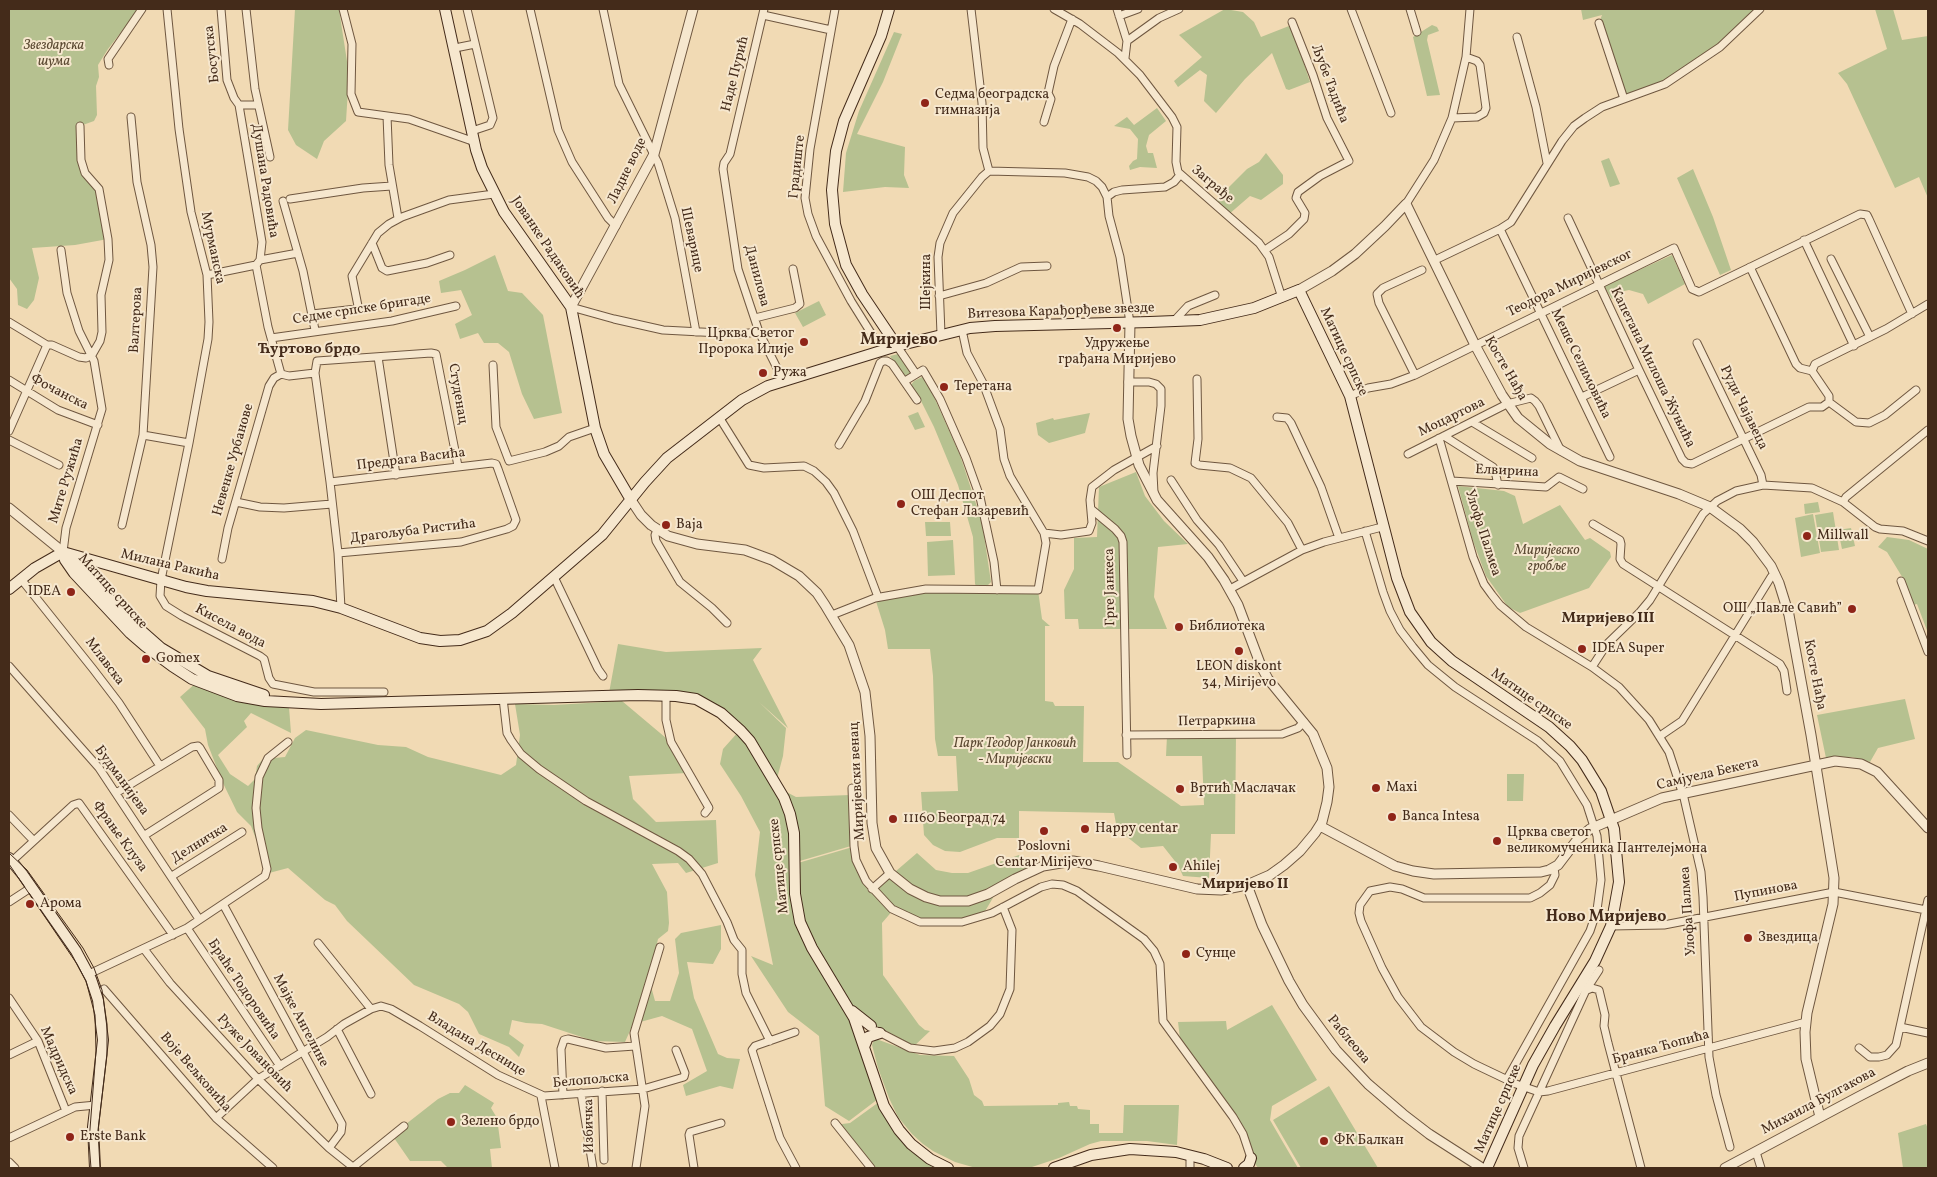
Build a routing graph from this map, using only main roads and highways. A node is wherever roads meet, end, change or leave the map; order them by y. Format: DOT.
graph roads {
  1 [pos="446,9"];
  2 [pos="889,9"];
  3 [pos="1299,290"];
  4 [pos="897,346"];
  5 [pos="631,500"];
  6 [pos="63,552"];
  7 [pos="9,589"];
  8 [pos="341,608"];
  9 [pos="10,859"];
  10 [pos="848,1007"];
  11 [pos="871,1026"];
  12 [pos="880,1033"];
  13 [pos="864,1047"];
  14 [pos="933,1165"];
  15 [pos="1073,1165"];
  16 [pos="93,1168"];
  17 [pos="948,1168"];
  18 [pos="1054,1168"];
  19 [pos="1227,1168"];
  20 [pos="1487,1168"];
  1 -- 5 [label="main road, Јованке Радаковић"];
  2 -- 4 [label="main road"];
  3 -- 4 [label="main road, Витезова Карађорђеве звезде"];
  3 -- 20 [label="main road, Матице српске"];
  4 -- 5 [label="main road, Витезова Карађорђеве звезде"];
  5 -- 8 [label="main road, Витезова Карађорђеве звезде"];
  6 -- 7 [label="main road"];
  6 -- 8 [label="main road, Милана Ракића"];
  6 -- 10 [label="main road, Матице српске"];
  9 -- 16 [label="main road"];
  10 -- 11 [label="main road"];
  10 -- 13 [label="main road, Матице српске"];
  12 -- 13 [label="main road"];
  13 -- 14 [label="main road, Матице српске"];
  14 -- 17 [label="main road, Матице српске"];
  15 -- 18 [label="main road"];
  15 -- 19 [label="main road"];
}
